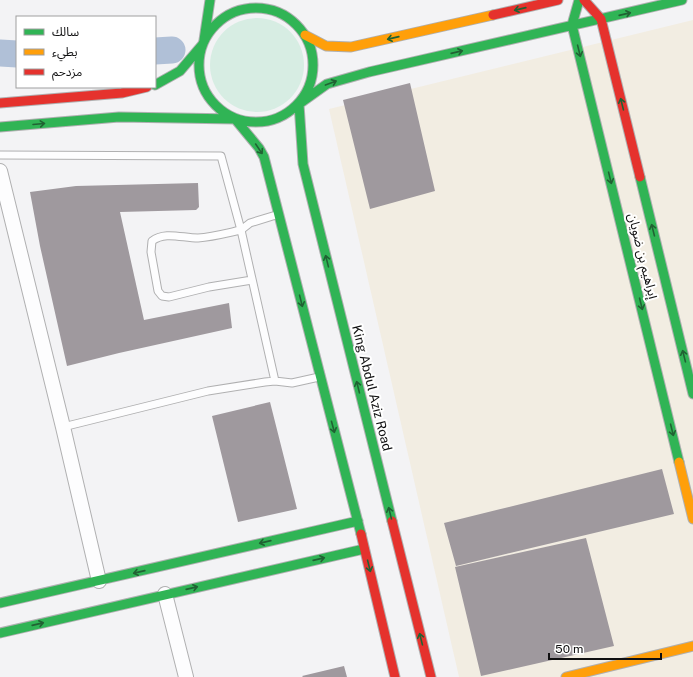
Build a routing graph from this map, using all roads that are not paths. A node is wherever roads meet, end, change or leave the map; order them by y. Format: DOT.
graph roads {
  1 [pos="210,0"];
  2 [pos="558,0"];
  3 [pos="579,0"];
  4 [pos="584,0"];
  5 [pos="682,0"];
  6 [pos="279,5"];
  7 [pos="284,15"];
  8 [pos="601,19"];
  9 [pos="572,25"];
  10 [pos="305,35"];
  11 [pos="203,44"];
  12 [pos="156,84"];
  13 [pos="143,88"];
  14 [pos="0,104"];
  15 [pos="299,104"];
  16 [pos="235,119"];
  17 [pos="0,127"];
  18 [pos="0,155"];
  19 [pos="0,171"];
  20 [pos="279,214"];
  21 [pos="241,230"];
  22 [pos="252,280"];
  23 [pos="320,377"];
  24 [pos="275,381"];
  25 [pos="693,394"];
  26 [pos="63,427"];
  27 [pos="693,519"];
  28 [pos="358,521"];
  29 [pos="364,549"];
  30 [pos="99,581"];
  31 [pos="165,594"];
  32 [pos="0,603"];
  33 [pos="0,633"];
  34 [pos="693,646"];
  35 [pos="186,677"];
  36 [pos="395,677"];
  37 [pos="431,677"];
  38 [pos="566,677"];
  1 -- 11 [label="main road"];
  2 -- 10 [label="main road, one-way"];
  3 -- 9 [label="main road, إبراهيم بن ضويان"];
  4 -- 8 [label="main road, إبراهيم بن ضويان"];
  8 -- 5 [label="main road, one-way"];
  6 -- 7 [label="main road"];
  7 -- 10 [label="main road"];
  7 -- 11 [label="main road"];
  8 -- 9 [label="main road"];
  25 -- 8 [label="main road, إبراهيم بن ضويان, one-way"];
  15 -- 9 [label="main road, one-way"];
  9 -- 27 [label="main road, إبراهيم بن ضويان, one-way"];
  10 -- 15 [label="main road"];
  11 -- 12 [label="main road"];
  11 -- 16 [label="main road"];
  13 -- 14 [label="main road"];
  15 -- 16 [label="main road"];
  37 -- 15 [label="main road, King Abdul Aziz Road, one-way"];
  17 -- 16 [label="main road, one-way"];
  16 -- 20 [label="main road, one-way"];
  18 -- 21 [label="lane"];
  19 -- 26 [label="street"];
  20 -- 21 [label="lane"];
  20 -- 23 [label="main road, one-way"];
  21 -- 22 [label="lane"];
  21 -- 22 [label="lane"];
  22 -- 24 [label="lane"];
  23 -- 24 [label="lane"];
  23 -- 28 [label="main road, one-way"];
  24 -- 26 [label="lane"];
  26 -- 30 [label="street"];
  28 -- 29 [label="main road"];
  28 -- 30 [label="main road, one-way"];
  31 -- 29 [label="main road, one-way"];
  29 -- 36 [label="main road, one-way"];
  30 -- 32 [label="main road"];
  33 -- 31 [label="main road, one-way"];
  31 -- 35 [label="street"];
  34 -- 38 [label="main road"];
}
